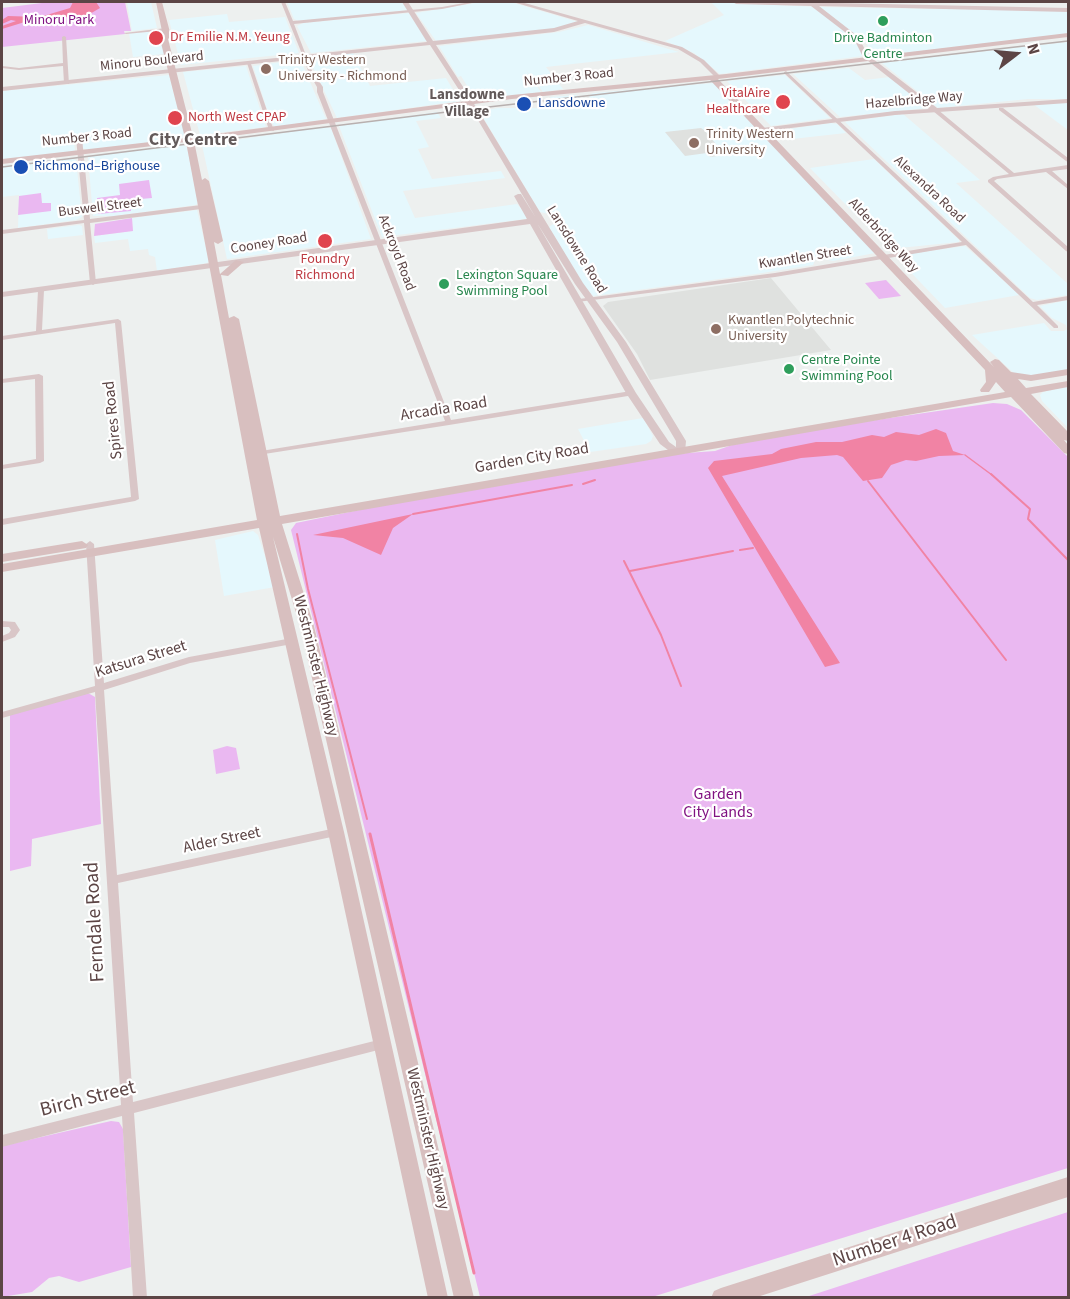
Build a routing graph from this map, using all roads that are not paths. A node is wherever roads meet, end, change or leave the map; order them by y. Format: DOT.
graph roads {
  1 [pos="159,2"];
  2 [pos="283,2"];
  3 [pos="405,2"];
  4 [pos="475,2"];
  5 [pos="516,2"];
  6 [pos="736,2"];
  7 [pos="752,2"];
  8 [pos="761,2"];
  9 [pos="814,5"];
  10 [pos="858,5"];
  11 [pos="1068,10"];
  12 [pos="412,11"];
  13 [pos="586,21"];
  14 [pos="292,23"];
  15 [pos="126,33"];
  16 [pos="168,35"];
  17 [pos="64,37"];
  18 [pos="1067,37"];
  19 [pos="432,43"];
  20 [pos="305,56"];
  21 [pos="872,60"];
  22 [pos="66,64"];
  23 [pos="249,64"];
  24 [pos="2,66"];
  25 [pos="175,70"];
  26 [pos="786,72"];
  27 [pos="716,78"];
  28 [pos="67,81"];
  29 [pos="2,88"];
  30 [pos="1068,101"];
  31 [pos="468,105"];
  32 [pos="1001,109"];
  33 [pos="935,110"];
  34 [pos="837,120"];
  35 [pos="333,123"];
  36 [pos="765,129"];
  37 [pos="272,130"];
  38 [pos="79,138"];
  39 [pos="193,141"];
  40 [pos="80,154"];
  41 [pos="1068,160"];
  42 [pos="2,163"];
  43 [pos="1068,167"];
  44 [pos="1047,170"];
  45 [pos="1012,175"];
  46 [pos="1068,187"];
  47 [pos="201,207"];
  48 [pos="88,221"];
  49 [pos="536,221"];
  50 [pos="2,232"];
  51 [pos="380,242"];
  52 [pos="967,243"];
  53 [pos="1068,250"];
  54 [pos="885,256"];
  55 [pos="239,262"];
  56 [pos="221,268"];
  57 [pos="93,283"];
  58 [pos="41,290"];
  59 [pos="2,295"];
  60 [pos="1068,298"];
  61 [pos="586,303"];
  62 [pos="1031,304"];
  63 [pos="1056,327"];
  64 [pos="39,332"];
  65 [pos="2,338"];
  66 [pos="990,369"];
  67 [pos="1068,374"];
  68 [pos="2,381"];
  69 [pos="1068,384"];
  70 [pos="1014,386"];
  71 [pos="631,393"];
  72 [pos="988,394"];
  73 [pos="1026,408"];
  74 [pos="449,423"];
  75 [pos="1068,438"];
  76 [pos="676,446"];
  77 [pos="1068,452"];
  78 [pos="261,453"];
  79 [pos="2,467"];
  80 [pos="268,518"];
  81 [pos="2,522"];
  82 [pos="90,548"];
  83 [pos="2,558"];
  84 [pos="2,568"];
  85 [pos="2,624"];
  86 [pos="2,639"];
  87 [pos="292,641"];
  88 [pos="99,689"];
  89 [pos="2,715"];
  90 [pos="355,828"];
  91 [pos="336,832"];
  92 [pos="113,880"];
  93 [pos="382,1044"];
  94 [pos="128,1110"];
  95 [pos="2,1141"];
  96 [pos="1068,1187"];
  97 [pos="140,1298"];
  98 [pos="438,1298"];
  99 [pos="464,1298"];
  100 [pos="721,1298"];
  1 -- 16 [label="main road, Westminster Highway"];
  2 -- 14 [label="street, Ackroyd Road"];
  3 -- 12 [label="street, Lansdowne Road"];
  4 -- 12 [label="street"];
  5 -- 13 [label="street, Alderbridge Way"];
  6 -- 9 [label="street"];
  7 -- 9 [label="street"];
  8 -- 10 [label="street"];
  9 -- 10 [label="street"];
  9 -- 21 [label="street"];
  10 -- 11 [label="street"];
  12 -- 14 [label="street"];
  12 -- 19 [label="street, Lansdowne Road"];
  13 -- 19 [label="street, Minoru Boulevard"];
  13 -- 27 [label="street, Alderbridge Way"];
  14 -- 20 [label="street, Ackroyd Road"];
  15 -- 16 [label="street"];
  16 -- 25 [label="main road, Westminster Highway"];
  17 -- 22 [label="street"];
  18 -- 21 [label="main road, Number 3 Road"];
  19 -- 20 [label="street, Minoru Boulevard"];
  19 -- 31 [label="street, Lansdowne Road"];
  20 -- 23 [label="street, Minoru Boulevard"];
  20 -- 25 [label="street, Minoru Boulevard"];
  20 -- 35 [label="street, Ackroyd Road"];
  21 -- 26 [label="main road, Number 3 Road"];
  21 -- 27 [label="main road, Number 3 Road"];
  21 -- 33 [label="street"];
  22 -- 24 [label="street"];
  22 -- 28 [label="street"];
  23 -- 25 [label="street, Minoru Boulevard"];
  23 -- 37 [label="street"];
  25 -- 28 [label="street, Minoru Boulevard"];
  25 -- 39 [label="main road, Westminster Highway"];
  26 -- 27 [label="main road, Number 3 Road"];
  26 -- 34 [label="street, Alexandra Road"];
  27 -- 31 [label="main road, Number 3 Road"];
  27 -- 36 [label="main road, Alderbridge Way"];
  28 -- 29 [label="street, Minoru Boulevard"];
  30 -- 33 [label="street, Hazelbridge Way"];
  31 -- 35 [label="main road, Number 3 Road"];
  31 -- 49 [label="street, Lansdowne Road"];
  32 -- 41 [label="street"];
  33 -- 34 [label="street, Hazelbridge Way"];
  33 -- 45 [label="street"];
  34 -- 36 [label="street, Hazelbridge Way"];
  34 -- 52 [label="street, Alexandra Road"];
  35 -- 37 [label="main road, Number 3 Road"];
  35 -- 39 [label="main road, Number 3 Road"];
  35 -- 51 [label="street, Ackroyd Road"];
  36 -- 54 [label="main road, Alderbridge Way"];
  37 -- 39 [label="main road, Number 3 Road"];
  38 -- 40 [label="street"];
  39 -- 40 [label="main road, Number 3 Road"];
  39 -- 47 [label="main road, Westminster Highway"];
  39 -- 56 [label="main road, Westminster Highway"];
  40 -- 42 [label="main road, Number 3 Road"];
  40 -- 48 [label="street"];
  43 -- 44 [label="street"];
  44 -- 45 [label="street"];
  44 -- 46 [label="street"];
  45 -- 53 [label="street"];
  47 -- 48 [label="street, Buswell Street"];
  47 -- 56 [label="main road, Westminster Highway"];
  48 -- 50 [label="street, Buswell Street"];
  48 -- 57 [label="street"];
  49 -- 51 [label="street, Cooney Road"];
  49 -- 61 [label="street, Lansdowne Road"];
  51 -- 55 [label="street, Cooney Road"];
  51 -- 74 [label="street, Ackroyd Road"];
  52 -- 54 [label="street, Kwantlen Street"];
  52 -- 62 [label="street, Alexandra Road"];
  54 -- 61 [label="street, Kwantlen Street"];
  54 -- 66 [label="main road, Alderbridge Way"];
  54 -- 70 [label="main road, Alderbridge Way"];
  55 -- 56 [label="main road"];
  56 -- 57 [label="street, Cooney Road"];
  56 -- 78 [label="main road, Westminster Highway"];
  56 -- 80 [label="main road, Westminster Highway"];
  57 -- 58 [label="street, Cooney Road"];
  58 -- 59 [label="street, Cooney Road"];
  58 -- 64 [label="street"];
  60 -- 62 [label="street"];
  61 -- 71 [label="street, Lansdowne Road"];
  61 -- 76 [label="street, Lansdowne Road"];
  62 -- 63 [label="street, Alexandra Road"];
  64 -- 65 [label="street, Spires Road"];
  64 -- 81 [label="street, Spires Road"];
  66 -- 70 [label="main road, Alderbridge Way"];
  66 -- 72 [label="main road"];
  67 -- 70 [label="main road, Garden City Road"];
  68 -- 79 [label="street"];
  69 -- 70 [label="main road, Garden City Road"];
  70 -- 72 [label="main road, Garden City Road"];
  70 -- 73 [label="main road, Alderbridge Way"];
  70 -- 75 [label="main road, Alderbridge Way"];
  71 -- 74 [label="street, Arcadia Road"];
  71 -- 76 [label="street, Lansdowne Road"];
  72 -- 73 [label="main road"];
  72 -- 76 [label="main road, Garden City Road"];
  73 -- 77 [label="main road, Alderbridge Way"];
  74 -- 78 [label="street, Arcadia Road"];
  76 -- 80 [label="main road, Garden City Road"];
  78 -- 80 [label="main road, Westminster Highway"];
  80 -- 82 [label="main road, Garden City Road"];
  80 -- 87 [label="main road, Westminster Highway"];
  80 -- 90 [label="main road, Westminster Highway"];
  82 -- 83 [label="main road, Garden City Road"];
  82 -- 84 [label="main road, Garden City Road"];
  82 -- 88 [label="street, Ferndale Road"];
  85 -- 86 [label="street"];
  87 -- 88 [label="street, Katsura Street"];
  87 -- 91 [label="main road, Westminster Highway"];
  88 -- 89 [label="street, Katsura Street"];
  88 -- 92 [label="street, Ferndale Road"];
  90 -- 91 [label="main road"];
  90 -- 99 [label="main road, Westminster Highway"];
  91 -- 92 [label="street, Alder Street"];
  91 -- 93 [label="main road, Westminster Highway"];
  92 -- 94 [label="street, Ferndale Road"];
  93 -- 94 [label="street, Birch Street"];
  93 -- 98 [label="main road, Westminster Highway"];
  94 -- 95 [label="street, Birch Street"];
  94 -- 97 [label="street, Ferndale Road"];
  96 -- 100 [label="main road, Number 4 Road"];
}
